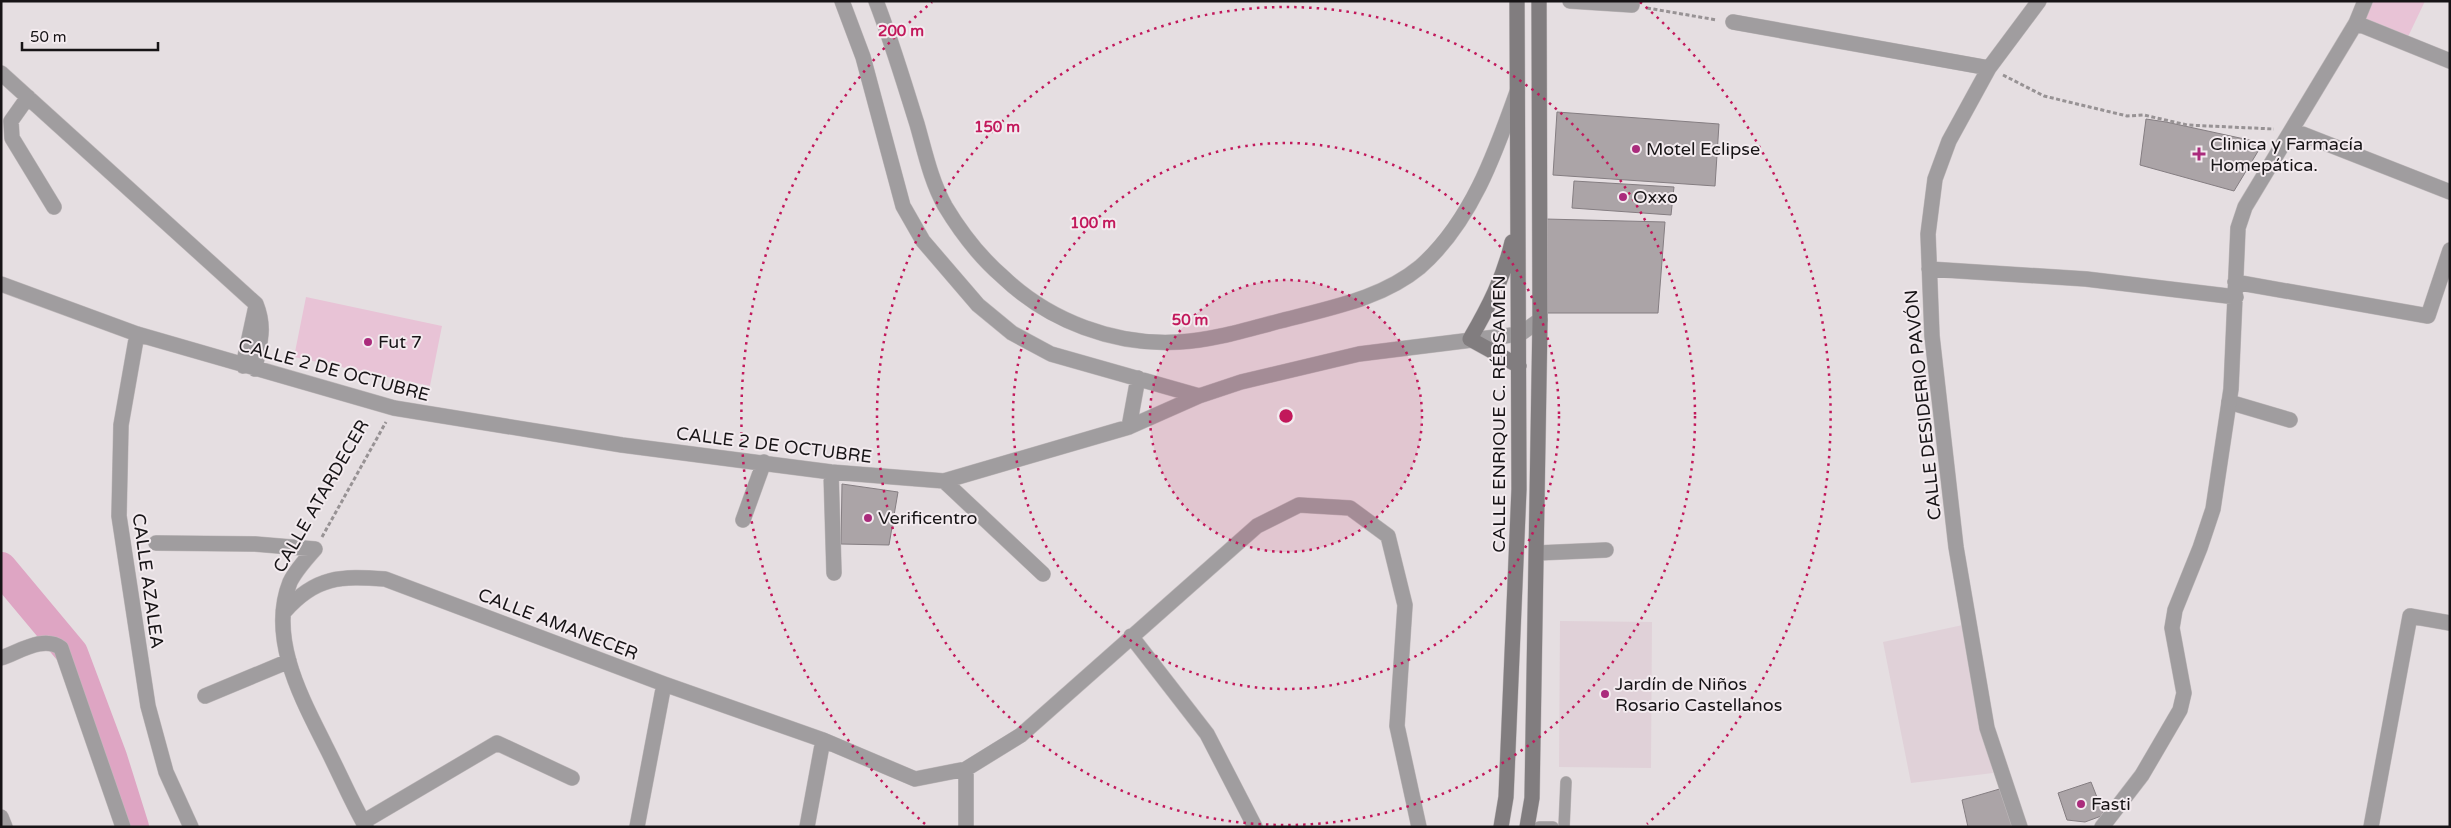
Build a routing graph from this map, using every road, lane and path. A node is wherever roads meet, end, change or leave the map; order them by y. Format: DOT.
graph roads {
  1 [pos="842,1"];
  2 [pos="876,1"];
  3 [pos="1517,1"];
  4 [pos="1540,1"];
  5 [pos="1570,1"];
  6 [pos="2039,1"];
  7 [pos="2365,1"];
  8 [pos="1632,3"];
  9 [pos="1733,22"];
  10 [pos="2356,23"];
  11 [pos="2450,61"];
  12 [pos="1989,68"];
  13 [pos="1,73"];
  14 [pos="1518,87"];
  15 [pos="28,97"];
  16 [pos="2292,130"];
  17 [pos="2450,192"];
  18 [pos="54,207"];
  19 [pos="1518,221"];
  20 [pos="2450,250"];
  21 [pos="1929,269"];
  22 [pos="1,284"];
  23 [pos="2236,289"];
  24 [pos="1540,320"];
  25 [pos="137,334"];
  26 [pos="1520,334"];
  27 [pos="1470,339"];
  28 [pos="1518,366"];
  29 [pos="249,368"];
  30 [pos="1138,378"];
  31 [pos="1199,396"];
  32 [pos="2229,402"];
  33 [pos="394,408"];
  34 [pos="2290,420"];
  35 [pos="1129,427"];
  36 [pos="764,462"];
  37 [pos="831,472"];
  38 [pos="944,481"];
  39 [pos="743,520"];
  40 [pos="156,543"];
  41 [pos="315,549"];
  42 [pos="1606,550"];
  43 [pos="1537,553"];
  44 [pos="834,573"];
  45 [pos="1043,574"];
  46 [pos="285,611"];
  47 [pos="2450,623"];
  48 [pos="1131,636"];
  49 [pos="1,658"];
  50 [pos="289,661"];
  51 [pos="664,684"];
  52 [pos="205,696"];
  53 [pos="823,740"];
  54 [pos="966,768"];
  55 [pos="572,778"];
  56 [pos="1566,782"];
  57 [pos="1,817"];
  58 [pos="365,824"];
  59 [pos="4,827"];
  60 [pos="123,827"];
  61 [pos="191,827"];
  62 [pos="637,827"];
  63 [pos="807,827"];
  64 [pos="966,827"];
  65 [pos="1255,827"];
  66 [pos="1419,827"];
  67 [pos="1501,827"];
  68 [pos="1527,827"];
  69 [pos="1540,827"];
  70 [pos="1553,827"];
  71 [pos="1564,827"];
  72 [pos="2020,827"];
  73 [pos="2102,827"];
  74 [pos="2372,827"];
  1 -- 30 [label="street"];
  2 -- 14 [label="street"];
  3 -- 14 [label="main road, CALLE ENRIQUE C. RÉBSAMEN"];
  4 -- 24 [label="main road"];
  5 -- 8 [label="street"];
  6 -- 12 [label="street, CALLE DESIDERIO PAVÓN"];
  7 -- 10 [label="street"];
  8 -- 9 [label="path"];
  9 -- 12 [label="street"];
  10 -- 11 [label="street"];
  10 -- 16 [label="street"];
  12 -- 16 [label="path"];
  12 -- 21 [label="street, CALLE DESIDERIO PAVÓN"];
  13 -- 15 [label="street"];
  14 -- 19 [label="main road, CALLE ENRIQUE C. RÉBSAMEN"];
  15 -- 18 [label="street"];
  15 -- 29 [label="street"];
  16 -- 17 [label="street"];
  16 -- 23 [label="street"];
  19 -- 26 [label="main road, CALLE ENRIQUE C. RÉBSAMEN"];
  19 -- 27 [label="main road"];
  20 -- 23 [label="street"];
  21 -- 23 [label="street"];
  21 -- 72 [label="street, CALLE DESIDERIO PAVÓN"];
  22 -- 25 [label="street, CALLE 2 DE OCTUBRE"];
  23 -- 32 [label="street"];
  24 -- 26 [label="street, CALLE 2 DE OCTUBRE"];
  24 -- 43 [label="main road"];
  25 -- 29 [label="street, CALLE 2 DE OCTUBRE"];
  25 -- 61 [label="street, CALLE AZALEA"];
  26 -- 27 [label="street, CALLE 2 DE OCTUBRE"];
  26 -- 28 [label="main road, CALLE ENRIQUE C. RÉBSAMEN"];
  27 -- 28 [label="main road"];
  27 -- 31 [label="street, CALLE 2 DE OCTUBRE"];
  28 -- 67 [label="main road, CALLE ENRIQUE C. RÉBSAMEN"];
  29 -- 33 [label="street, CALLE 2 DE OCTUBRE"];
  30 -- 31 [label="street"];
  30 -- 35 [label="street"];
  31 -- 35 [label="street, CALLE 2 DE OCTUBRE"];
  32 -- 34 [label="street"];
  32 -- 73 [label="street"];
  33 -- 36 [label="street, CALLE 2 DE OCTUBRE"];
  33 -- 41 [label="path, CALLE ATARDECER"];
  35 -- 38 [label="street, CALLE 2 DE OCTUBRE"];
  36 -- 37 [label="street, CALLE 2 DE OCTUBRE"];
  36 -- 39 [label="street"];
  37 -- 38 [label="street, CALLE 2 DE OCTUBRE"];
  37 -- 44 [label="street"];
  38 -- 45 [label="street"];
  40 -- 41 [label="street"];
  41 -- 46 [label="street, CALLE ATARDECER"];
  42 -- 43 [label="street"];
  43 -- 68 [label="main road"];
  46 -- 50 [label="street, CALLE ATARDECER"];
  46 -- 51 [label="street, CALLE AMANECER"];
  47 -- 74 [label="street"];
  48 -- 54 [label="street, CALLE AMANECER"];
  48 -- 65 [label="street"];
  48 -- 66 [label="street, CALLE AMANECER"];
  49 -- 60 [label="street"];
  50 -- 52 [label="street"];
  50 -- 58 [label="street, CALLE ATARDECER"];
  51 -- 53 [label="street, CALLE AMANECER"];
  51 -- 62 [label="street"];
  53 -- 54 [label="street, CALLE AMANECER"];
  53 -- 63 [label="street"];
  54 -- 64 [label="street"];
  55 -- 58 [label="street"];
  56 -- 71 [label="lane"];
  57 -- 59 [label="street"];
  69 -- 70 [label="lane"];
}
